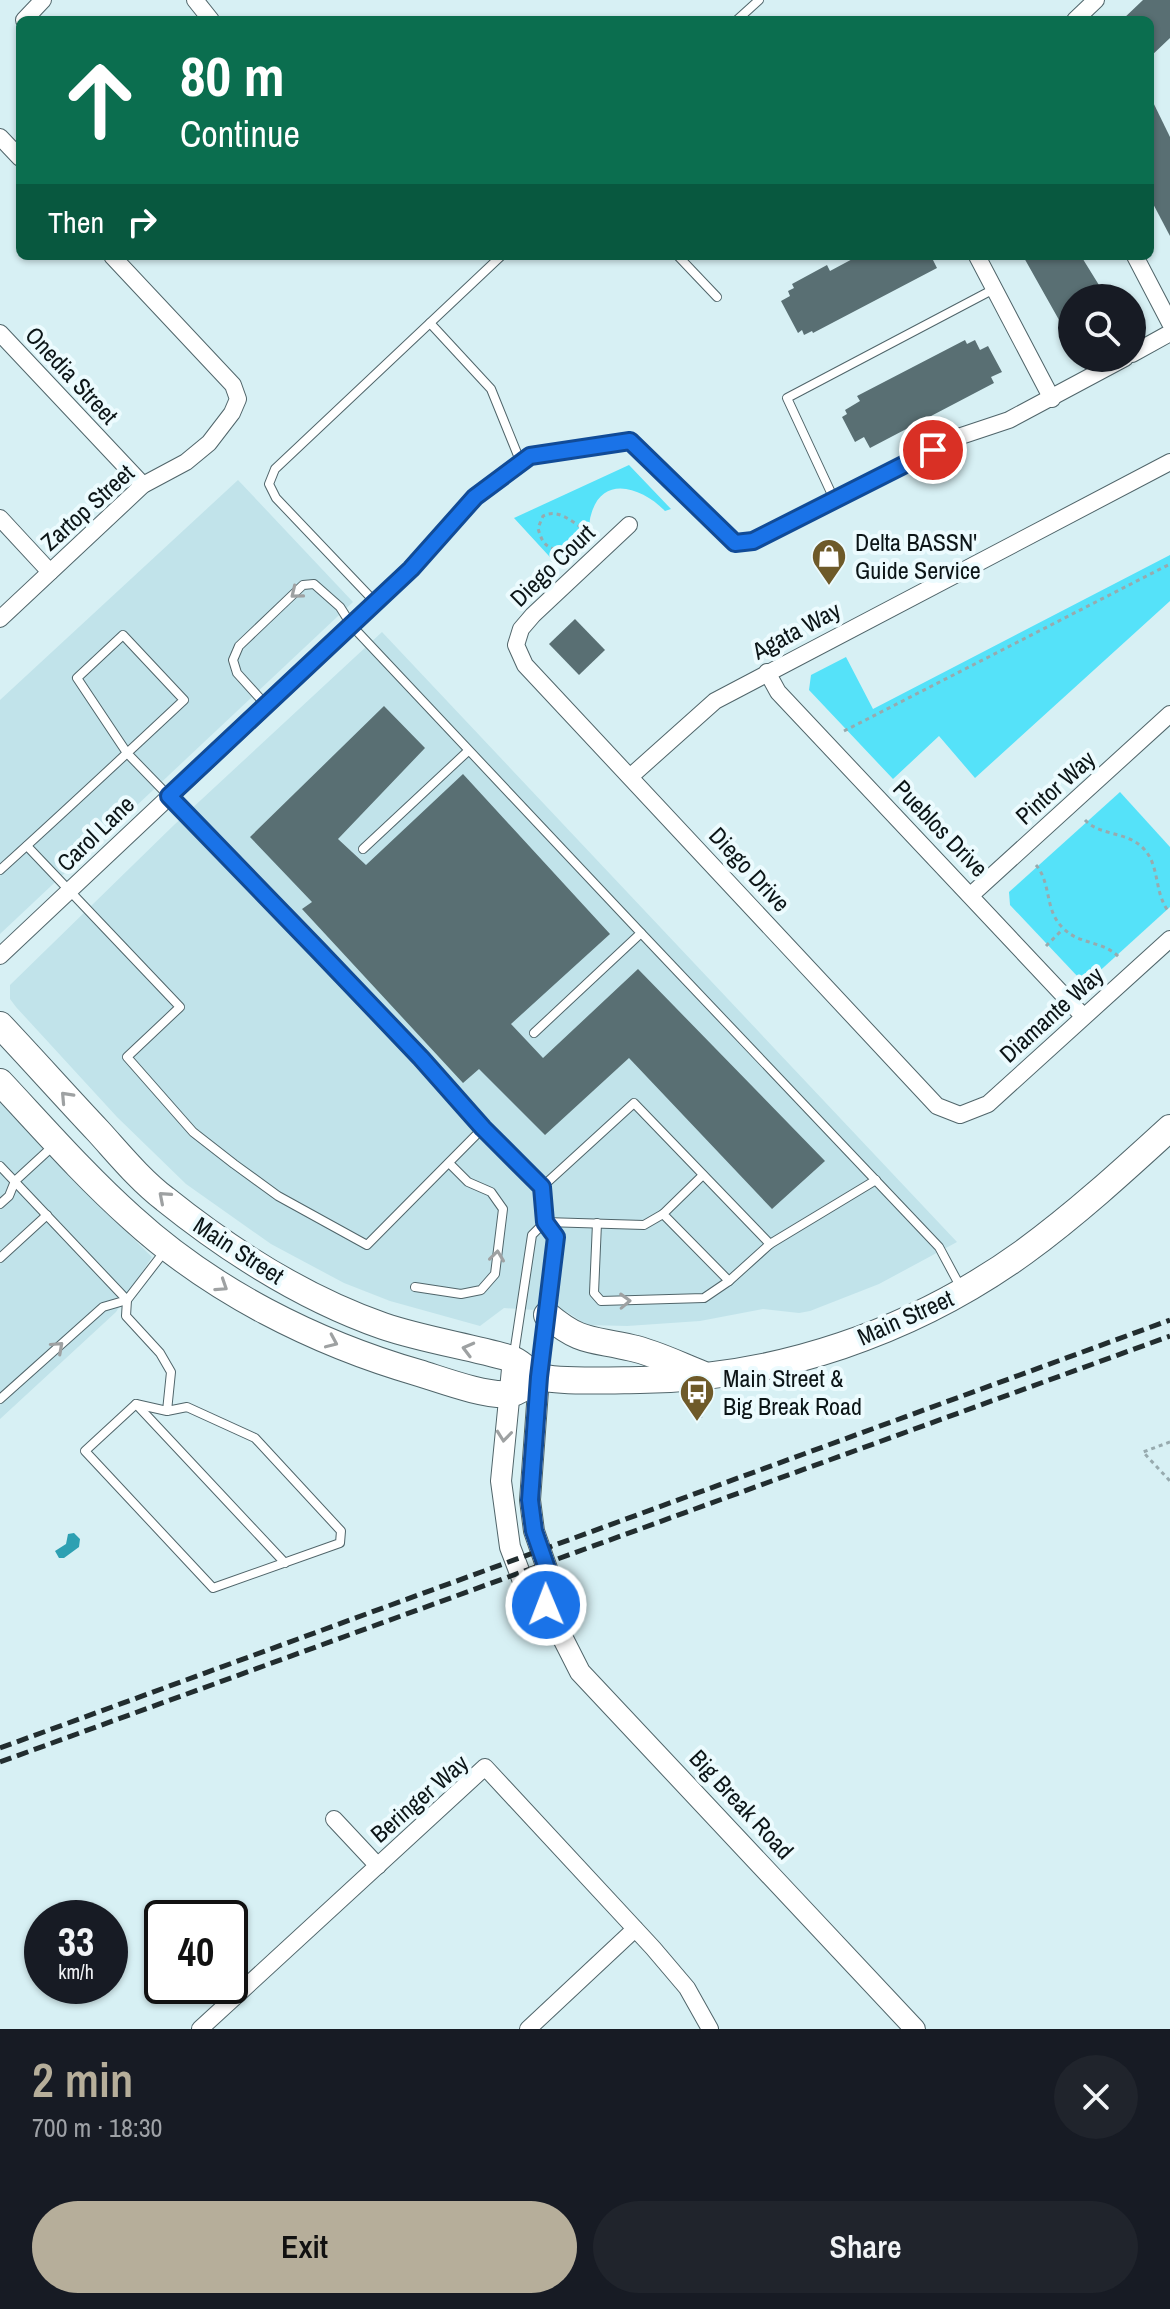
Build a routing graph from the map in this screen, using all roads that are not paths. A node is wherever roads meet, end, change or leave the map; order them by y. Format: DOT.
graph roads {
  1 [pos="43,0"];
  2 [pos="195,0"];
  3 [pos="759,0"];
  4 [pos="1096,0"];
  5 [pos="28,16"];
  6 [pos="208,16"];
  7 [pos="741,16"];
  8 [pos="1079,16"];
  9 [pos="0,137"];
  10 [pos="16,154"];
  11 [pos="116,260"];
  12 [pos="497,260"];
  13 [pos="682,260"];
  14 [pos="979,260"];
  15 [pos="1137,260"];
  16 [pos="994,289"];
  17 [pos="717,297"];
  18 [pos="430,323"];
  19 [pos="1170,323"];
  20 [pos="0,333"];
  21 [pos="1170,333"];
  22 [pos="1146,346"];
  23 [pos="1100,372"];
  24 [pos="1052,399"];
  25 [pos="1170,462"];
  26 [pos="521,463"];
  27 [pos="143,485"];
  28 [pos="834,500"];
  29 [pos="0,518"];
  30 [pos="629,525"];
  31 [pos="50,572"];
  32 [pos="375,603"];
  33 [pos="0,619"];
  34 [pos="352,626"];
  35 [pos="516,645"];
  36 [pos="767,672"];
  37 [pos="266,705"];
  38 [pos="1170,714"];
  39 [pos="468,751"];
  40 [pos="127,753"];
  41 [pos="631,776"];
  42 [pos="169,796"];
  43 [pos="27,846"];
  44 [pos="363,849"];
  45 [pos="0,870"];
  46 [pos="69,891"];
  47 [pos="971,895"];
  48 [pos="641,933"];
  49 [pos="1170,939"];
  50 [pos="0,956"];
  51 [pos="1083,1016"];
  52 [pos="0,1025"];
  53 [pos="534,1033"];
  54 [pos="0,1082"];
  55 [pos="960,1115"];
  56 [pos="483,1128"];
  57 [pos="1170,1128"];
  58 [pos="57,1142"];
  59 [pos="449,1163"];
  60 [pos="0,1166"];
  61 [pos="703,1175"];
  62 [pos="876,1180"];
  63 [pos="15,1181"];
  64 [pos="542,1187"];
  65 [pos="0,1204"];
  66 [pos="663,1214"];
  67 [pos="47,1215"];
  68 [pos="545,1222"];
  69 [pos="597,1223"];
  70 [pos="770,1244"];
  71 [pos="167,1248"];
  72 [pos="0,1258"];
  73 [pos="729,1281"];
  74 [pos="415,1287"];
  75 [pos="962,1291"];
  76 [pos="127,1300"];
  77 [pos="547,1315"];
  78 [pos="513,1359"];
  79 [pos="539,1377"];
  80 [pos="709,1377"];
  81 [pos="509,1395"];
  82 [pos="0,1399"];
  83 [pos="136,1404"];
  84 [pos="167,1411"];
  85 [pos="285,1563"];
  86 [pos="546,1605"];
  87 [pos="334,1819"];
  88 [pos="378,1866"];
  89 [pos="635,1929"];
  90 [pos="200,2029"];
  91 [pos="528,2029"];
  92 [pos="710,2029"];
  93 [pos="915,2029"];
  1 -- 5 [label="street"];
  2 -- 6 [label="street"];
  3 -- 7 [label="lane"];
  4 -- 8 [label="street"];
  9 -- 10 [label="street"];
  11 -- 27 [label="street, Zartop Street"];
  12 -- 18 [label="lane"];
  13 -- 17 [label="lane"];
  14 -- 16 [label="street"];
  15 -- 19 [label="street"];
  16 -- 24 [label="street"];
  16 -- 28 [label="lane"];
  18 -- 26 [label="lane"];
  18 -- 32 [label="lane"];
  20 -- 27 [label="street, Onedia Street"];
  21 -- 22 [label="street"];
  23 -- 24 [label="street, Carol Lane"];
  24 -- 28 [label="street, Carol Lane"];
  25 -- 36 [label="street, Agata Way"];
  26 -- 28 [label="street, Carol Lane"];
  26 -- 32 [label="street, Carol Lane"];
  27 -- 31 [label="street, Zartop Street"];
  29 -- 31 [label="street"];
  30 -- 35 [label="street, Diego Court"];
  31 -- 33 [label="street, Zartop Street"];
  32 -- 34 [label="street, Carol Lane"];
  34 -- 37 [label="street, Carol Lane"];
  34 -- 37 [label="lane, one-way"];
  34 -- 39 [label="lane"];
  35 -- 41 [label="street, Diego Drive"];
  36 -- 41 [label="street, Agata Way"];
  36 -- 47 [label="street, Pueblos Drive"];
  37 -- 42 [label="street, Carol Lane"];
  38 -- 47 [label="street, Pintor Way"];
  39 -- 44 [label="lane"];
  39 -- 48 [label="lane"];
  40 -- 40 [label="lane"];
  40 -- 42 [label="lane"];
  40 -- 43 [label="lane"];
  41 -- 55 [label="street, Diego Drive"];
  42 -- 46 [label="street, Carol Lane"];
  42 -- 56 [label="lane"];
  43 -- 45 [label="lane"];
  43 -- 46 [label="lane"];
  46 -- 50 [label="street, Carol Lane"];
  46 -- 59 [label="lane"];
  47 -- 51 [label="street, Pueblos Drive"];
  48 -- 53 [label="lane"];
  48 -- 62 [label="lane"];
  49 -- 51 [label="street, Diamante Way"];
  51 -- 55 [label="street, Diamante Way"];
  78 -- 52 [label="main road, Main Street, one-way"];
  54 -- 58 [label="main road, Main Street"];
  56 -- 59 [label="lane"];
  56 -- 64 [label="lane"];
  57 -- 75 [label="main road, Main Street"];
  58 -- 63 [label="lane"];
  58 -- 71 [label="main road, Main Street"];
  74 -- 59 [label="lane, one-way"];
  60 -- 63 [label="lane"];
  61 -- 64 [label="lane"];
  61 -- 66 [label="lane"];
  61 -- 70 [label="lane"];
  62 -- 70 [label="lane"];
  62 -- 75 [label="lane"];
  63 -- 65 [label="lane"];
  63 -- 67 [label="lane"];
  64 -- 68 [label="lane"];
  66 -- 69 [label="lane"];
  66 -- 73 [label="lane"];
  67 -- 72 [label="lane"];
  67 -- 76 [label="lane"];
  68 -- 69 [label="lane"];
  68 -- 77 [label="lane"];
  68 -- 78 [label="lane"];
  69 -- 73 [label="lane, one-way"];
  70 -- 73 [label="lane"];
  71 -- 76 [label="lane"];
  71 -- 81 [label="main road, Main Street, one-way"];
  75 -- 80 [label="main road, Main Street"];
  82 -- 76 [label="lane, one-way"];
  76 -- 84 [label="lane"];
  77 -- 79 [label="lane"];
  77 -- 80 [label="main road"];
  78 -- 79 [label="main road, Main Street"];
  78 -- 81 [label="street, Big Break Road"];
  79 -- 80 [label="main road, Main Street"];
  79 -- 81 [label="main road"];
  79 -- 86 [label="street, Big Break Road"];
  81 -- 86 [label="street, Big Break Road, one-way"];
  83 -- 84 [label="lane"];
  83 -- 85 [label="lane"];
  83 -- 85 [label="lane"];
  84 -- 85 [label="lane"];
  86 -- 93 [label="street, Big Break Road"];
  87 -- 88 [label="street"];
  88 -- 89 [label="street, Beringer Way"];
  88 -- 90 [label="street, Beringer Way"];
  89 -- 91 [label="street"];
  89 -- 92 [label="street, Beringer Way"];
}
